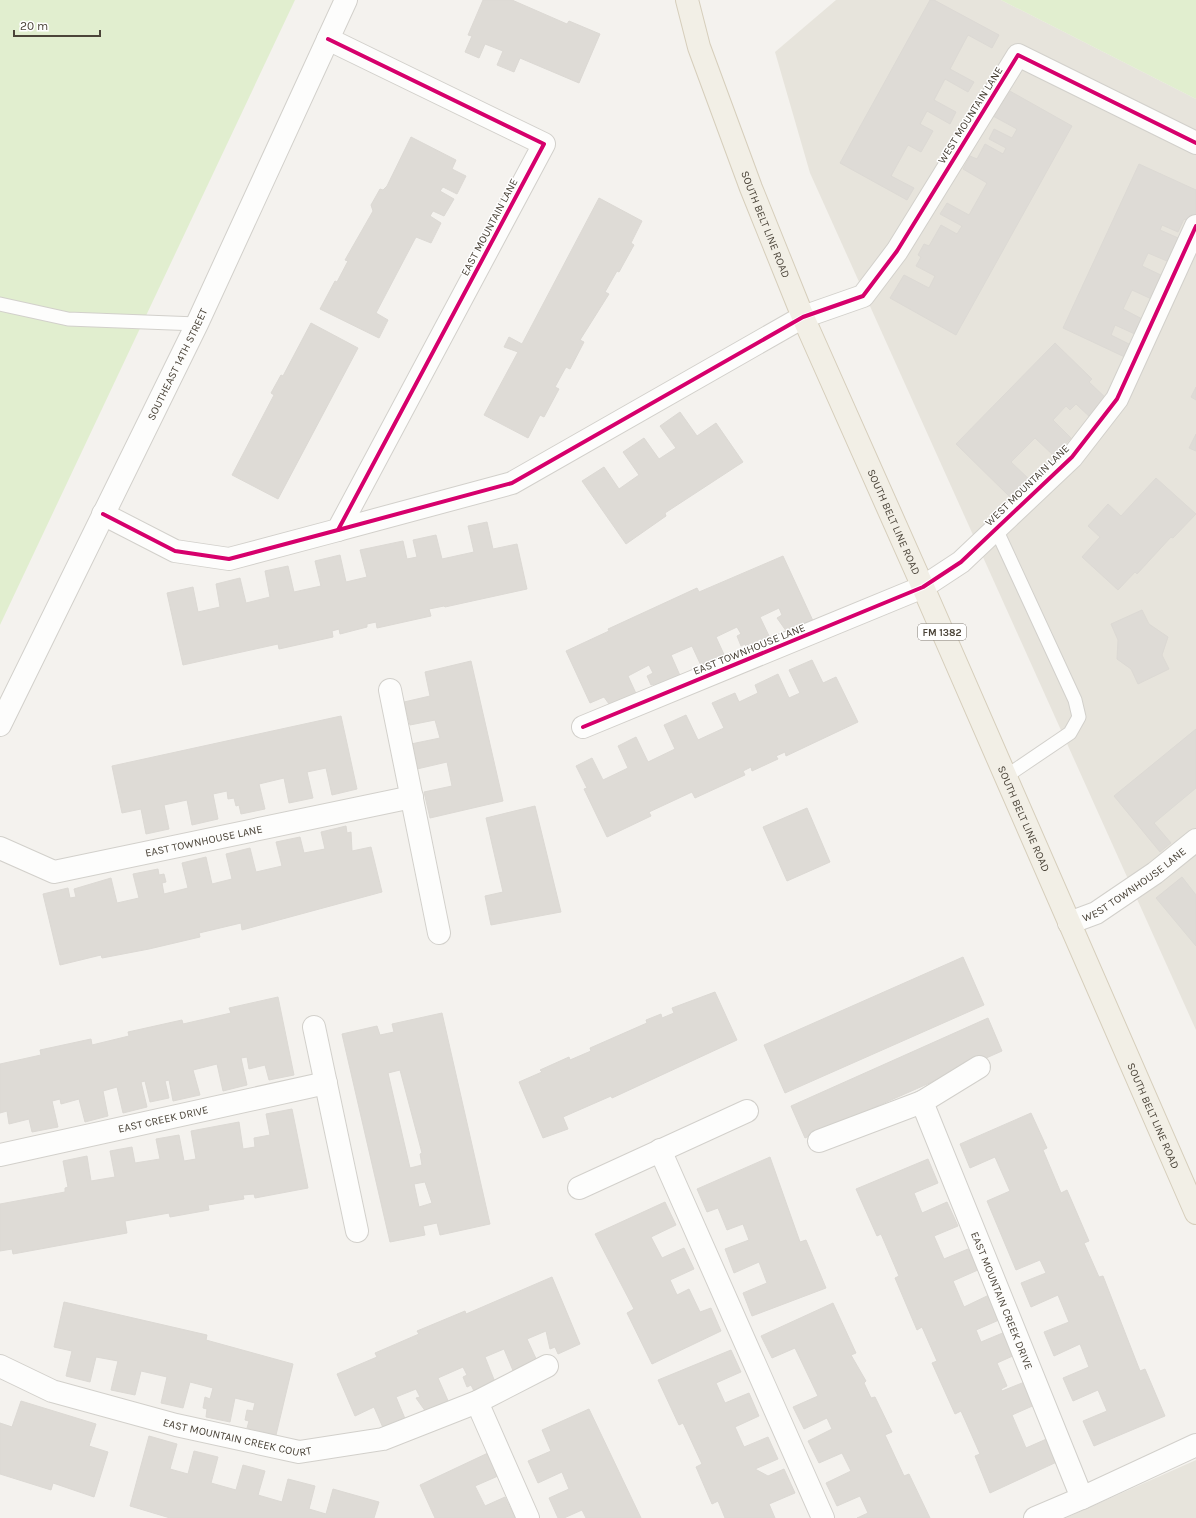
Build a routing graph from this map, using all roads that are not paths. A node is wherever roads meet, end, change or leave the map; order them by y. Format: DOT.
graph roads {
  1 [pos="346,0"];
  2 [pos="687,0"];
  3 [pos="328,39"];
  4 [pos="1196,143"];
  5 [pos="1196,226"];
  6 [pos="0,304"];
  7 [pos="802,317"];
  8 [pos="196,324"];
  9 [pos="103,514"];
  10 [pos="996,529"];
  11 [pos="338,530"];
  12 [pos="923,587"];
  13 [pos="390,690"];
  14 [pos="0,724"];
  15 [pos="583,727"];
  16 [pos="1005,777"];
  17 [pos="412,797"];
  18 [pos="1196,840"];
  19 [pos="0,848"];
  20 [pos="1069,922"];
  21 [pos="438,933"];
  22 [pos="314,1027"];
  23 [pos="979,1067"];
  24 [pos="326,1082"];
  25 [pos="922,1102"];
  26 [pos="747,1111"];
  27 [pos="819,1141"];
  28 [pos="660,1150"];
  29 [pos="0,1155"];
  30 [pos="579,1188"];
  31 [pos="1196,1213"];
  32 [pos="357,1231"];
  33 [pos="0,1366"];
  34 [pos="547,1366"];
  35 [pos="477,1402"];
  36 [pos="1196,1445"];
  37 [pos="1082,1498"];
  38 [pos="528,1518"];
  39 [pos="822,1518"];
  40 [pos="1035,1518"];
  1 -- 3 [label="street, SOUTHEAST 14TH STREET"];
  2 -- 7 [label="main road, SOUTH BELT LINE ROAD / FM 1382"];
  3 -- 8 [label="street, SOUTHEAST 14TH STREET"];
  3 -- 11 [label="street, EAST MOUNTAIN LANE"];
  4 -- 7 [label="street, WEST MOUNTAIN LANE"];
  5 -- 10 [label="street, WEST MOUNTAIN LANE"];
  6 -- 8 [label="lane"];
  7 -- 11 [label="street"];
  7 -- 12 [label="main road, SOUTH BELT LINE ROAD / FM 1382"];
  8 -- 9 [label="street, SOUTHEAST 14TH STREET"];
  9 -- 11 [label="street"];
  9 -- 14 [label="street, SOUTHEAST 14TH STREET"];
  10 -- 12 [label="street, WEST MOUNTAIN LANE"];
  10 -- 16 [label="lane"];
  12 -- 15 [label="street, EAST TOWNHOUSE LANE"];
  12 -- 16 [label="main road, SOUTH BELT LINE ROAD / FM 1382"];
  13 -- 17 [label="street"];
  16 -- 20 [label="main road, SOUTH BELT LINE ROAD / FM 1382"];
  17 -- 19 [label="street, EAST TOWNHOUSE LANE"];
  17 -- 21 [label="street"];
  18 -- 20 [label="street, WEST TOWNHOUSE LANE"];
  20 -- 31 [label="main road, SOUTH BELT LINE ROAD / FM 1382"];
  22 -- 24 [label="street"];
  23 -- 25 [label="street"];
  24 -- 29 [label="street, EAST CREEK DRIVE"];
  24 -- 32 [label="street"];
  25 -- 27 [label="street"];
  25 -- 37 [label="street, EAST MOUNTAIN CREEK DRIVE"];
  26 -- 28 [label="street"];
  28 -- 30 [label="street"];
  28 -- 39 [label="street"];
  33 -- 35 [label="street, EAST MOUNTAIN CREEK COURT"];
  34 -- 35 [label="street, EAST MOUNTAIN CREEK COURT"];
  35 -- 38 [label="street"];
  36 -- 37 [label="street"];
  37 -- 40 [label="street"];
}
